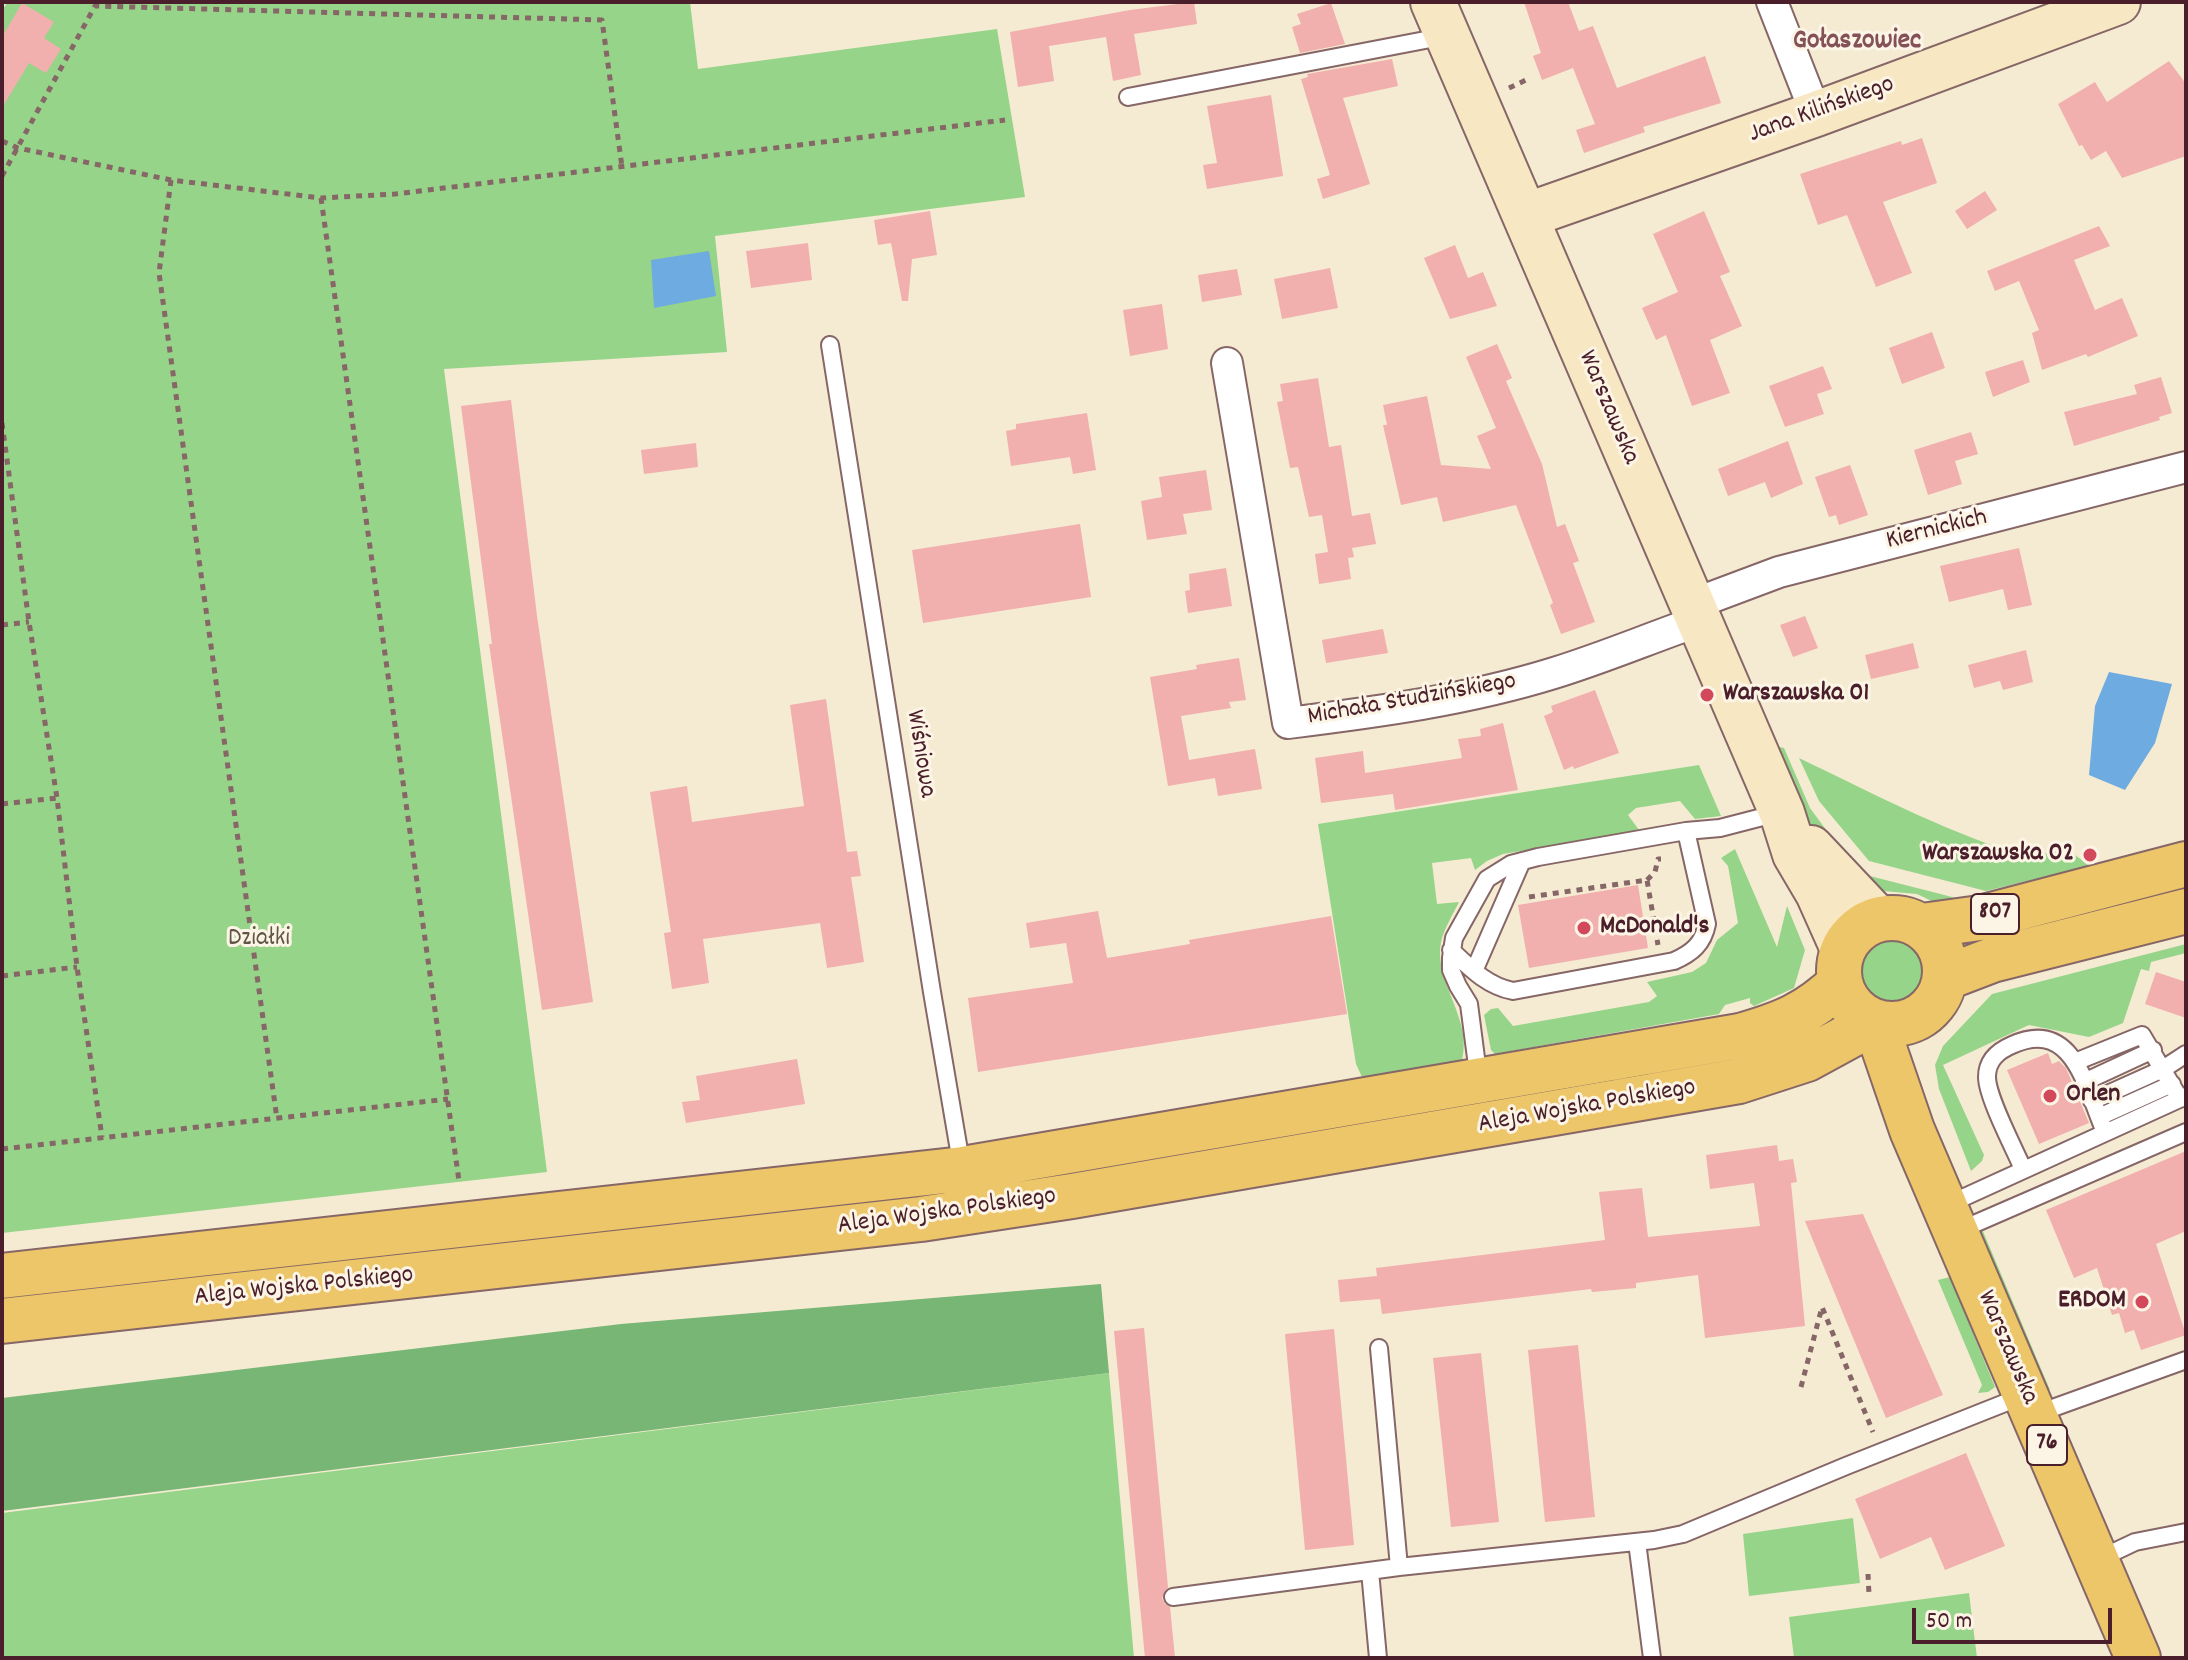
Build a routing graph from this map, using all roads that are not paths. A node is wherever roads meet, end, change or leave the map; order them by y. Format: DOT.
graph roads {
  1 [pos="1772,2"];
  2 [pos="2118,2"];
  3 [pos="1440,19"];
  4 [pos="1128,97"];
  5 [pos="1816,114"];
  6 [pos="1525,216"];
  7 [pos="830,345"];
  8 [pos="1227,363"];
  9 [pos="2186,467"];
  10 [pos="1695,613"];
  11 [pos="1782,813"];
  12 [pos="1686,831"];
  13 [pos="1522,861"];
  14 [pos="2186,864"];
  15 [pos="2186,911"];
  16 [pos="1878,919"];
  17 [pos="1922,926"];
  18 [pos="1451,950"];
  19 [pos="1841,966"];
  20 [pos="1474,971"];
  21 [pos="1945,978"];
  22 [pos="1500,988"];
  23 [pos="1469,1004"];
  24 [pos="1896,1020"];
  25 [pos="2153,1050"];
  26 [pos="2186,1054"];
  27 [pos="2075,1062"];
  28 [pos="2163,1069"];
  29 [pos="1479,1082"];
  30 [pos="2084,1082"];
  31 [pos="2179,1093"];
  32 [pos="2092,1101"];
  33 [pos="2102,1125"];
  34 [pos="2186,1132"];
  35 [pos="963,1169"];
  36 [pos="2023,1169"];
  37 [pos="1944,1202"];
  38 [pos="2,1276"];
  39 [pos="2,1321"];
  40 [pos="1379,1348"];
  41 [pos="2186,1360"];
  42 [pos="2030,1405"];
  43 [pos="2185,1531"];
  44 [pos="1637,1542"];
  45 [pos="2097,1560"];
  46 [pos="1399,1567"];
  47 [pos="1370,1571"];
  48 [pos="1173,1597"];
  49 [pos="1378,1658"];
  50 [pos="1652,1658"];
  51 [pos="2138,1658"];
  1 -- 5 [label="street"];
  2 -- 5 [label="main road, Jana Kilińskiego"];
  3 -- 4 [label="lane"];
  3 -- 6 [label="main road, Warszawska"];
  5 -- 6 [label="main road, Jana Kilińskiego"];
  6 -- 10 [label="main road, Warszawska"];
  7 -- 35 [label="lane, Wiśniowa"];
  8 -- 10 [label="street, Michała Studzińskiego"];
  9 -- 10 [label="street, Kiernickich"];
  10 -- 11 [label="main road, Warszawska"];
  11 -- 12 [label="lane"];
  11 -- 16 [label="main road, Warszawska"];
  11 -- 19 [label="main road, Warszawska"];
  12 -- 13 [label="lane"];
  12 -- 22 [label="lane"];
  13 -- 18 [label="lane"];
  13 -- 20 [label="lane"];
  14 -- 17 [label="main road, 807"];
  15 -- 21 [label="main road, 807"];
  16 -- 17 [label="main road"];
  16 -- 19 [label="main road"];
  17 -- 21 [label="main road"];
  18 -- 20 [label="lane"];
  18 -- 23 [label="lane"];
  19 -- 24 [label="main road"];
  19 -- 29 [label="main road, Aleja Wojska Polskiego"];
  20 -- 22 [label="lane"];
  21 -- 24 [label="main road"];
  22 -- 23 [label="lane"];
  23 -- 29 [label="lane"];
  24 -- 37 [label="main road, Warszawska / 76"];
  24 -- 39 [label="main road, Aleja Wojska Polskiego"];
  25 -- 27 [label="lane"];
  25 -- 28 [label="lane"];
  25 -- 30 [label="lane"];
  26 -- 28 [label="lane"];
  27 -- 30 [label="lane"];
  27 -- 36 [label="lane"];
  28 -- 31 [label="lane"];
  28 -- 32 [label="lane"];
  29 -- 35 [label="main road, Aleja Wojska Polskiego"];
  30 -- 32 [label="lane"];
  31 -- 33 [label="lane"];
  32 -- 33 [label="lane"];
  33 -- 36 [label="lane"];
  34 -- 37 [label="lane"];
  35 -- 38 [label="main road, Aleja Wojska Polskiego"];
  36 -- 37 [label="lane"];
  37 -- 42 [label="main road, Warszawska / 76"];
  40 -- 46 [label="lane"];
  41 -- 42 [label="lane"];
  42 -- 44 [label="lane"];
  42 -- 45 [label="main road, Warszawska / 76"];
  43 -- 45 [label="lane"];
  44 -- 46 [label="lane"];
  44 -- 50 [label="lane"];
  45 -- 51 [label="main road, Warszawska / 76"];
  46 -- 47 [label="lane"];
  47 -- 48 [label="lane"];
  47 -- 49 [label="lane"];
}
